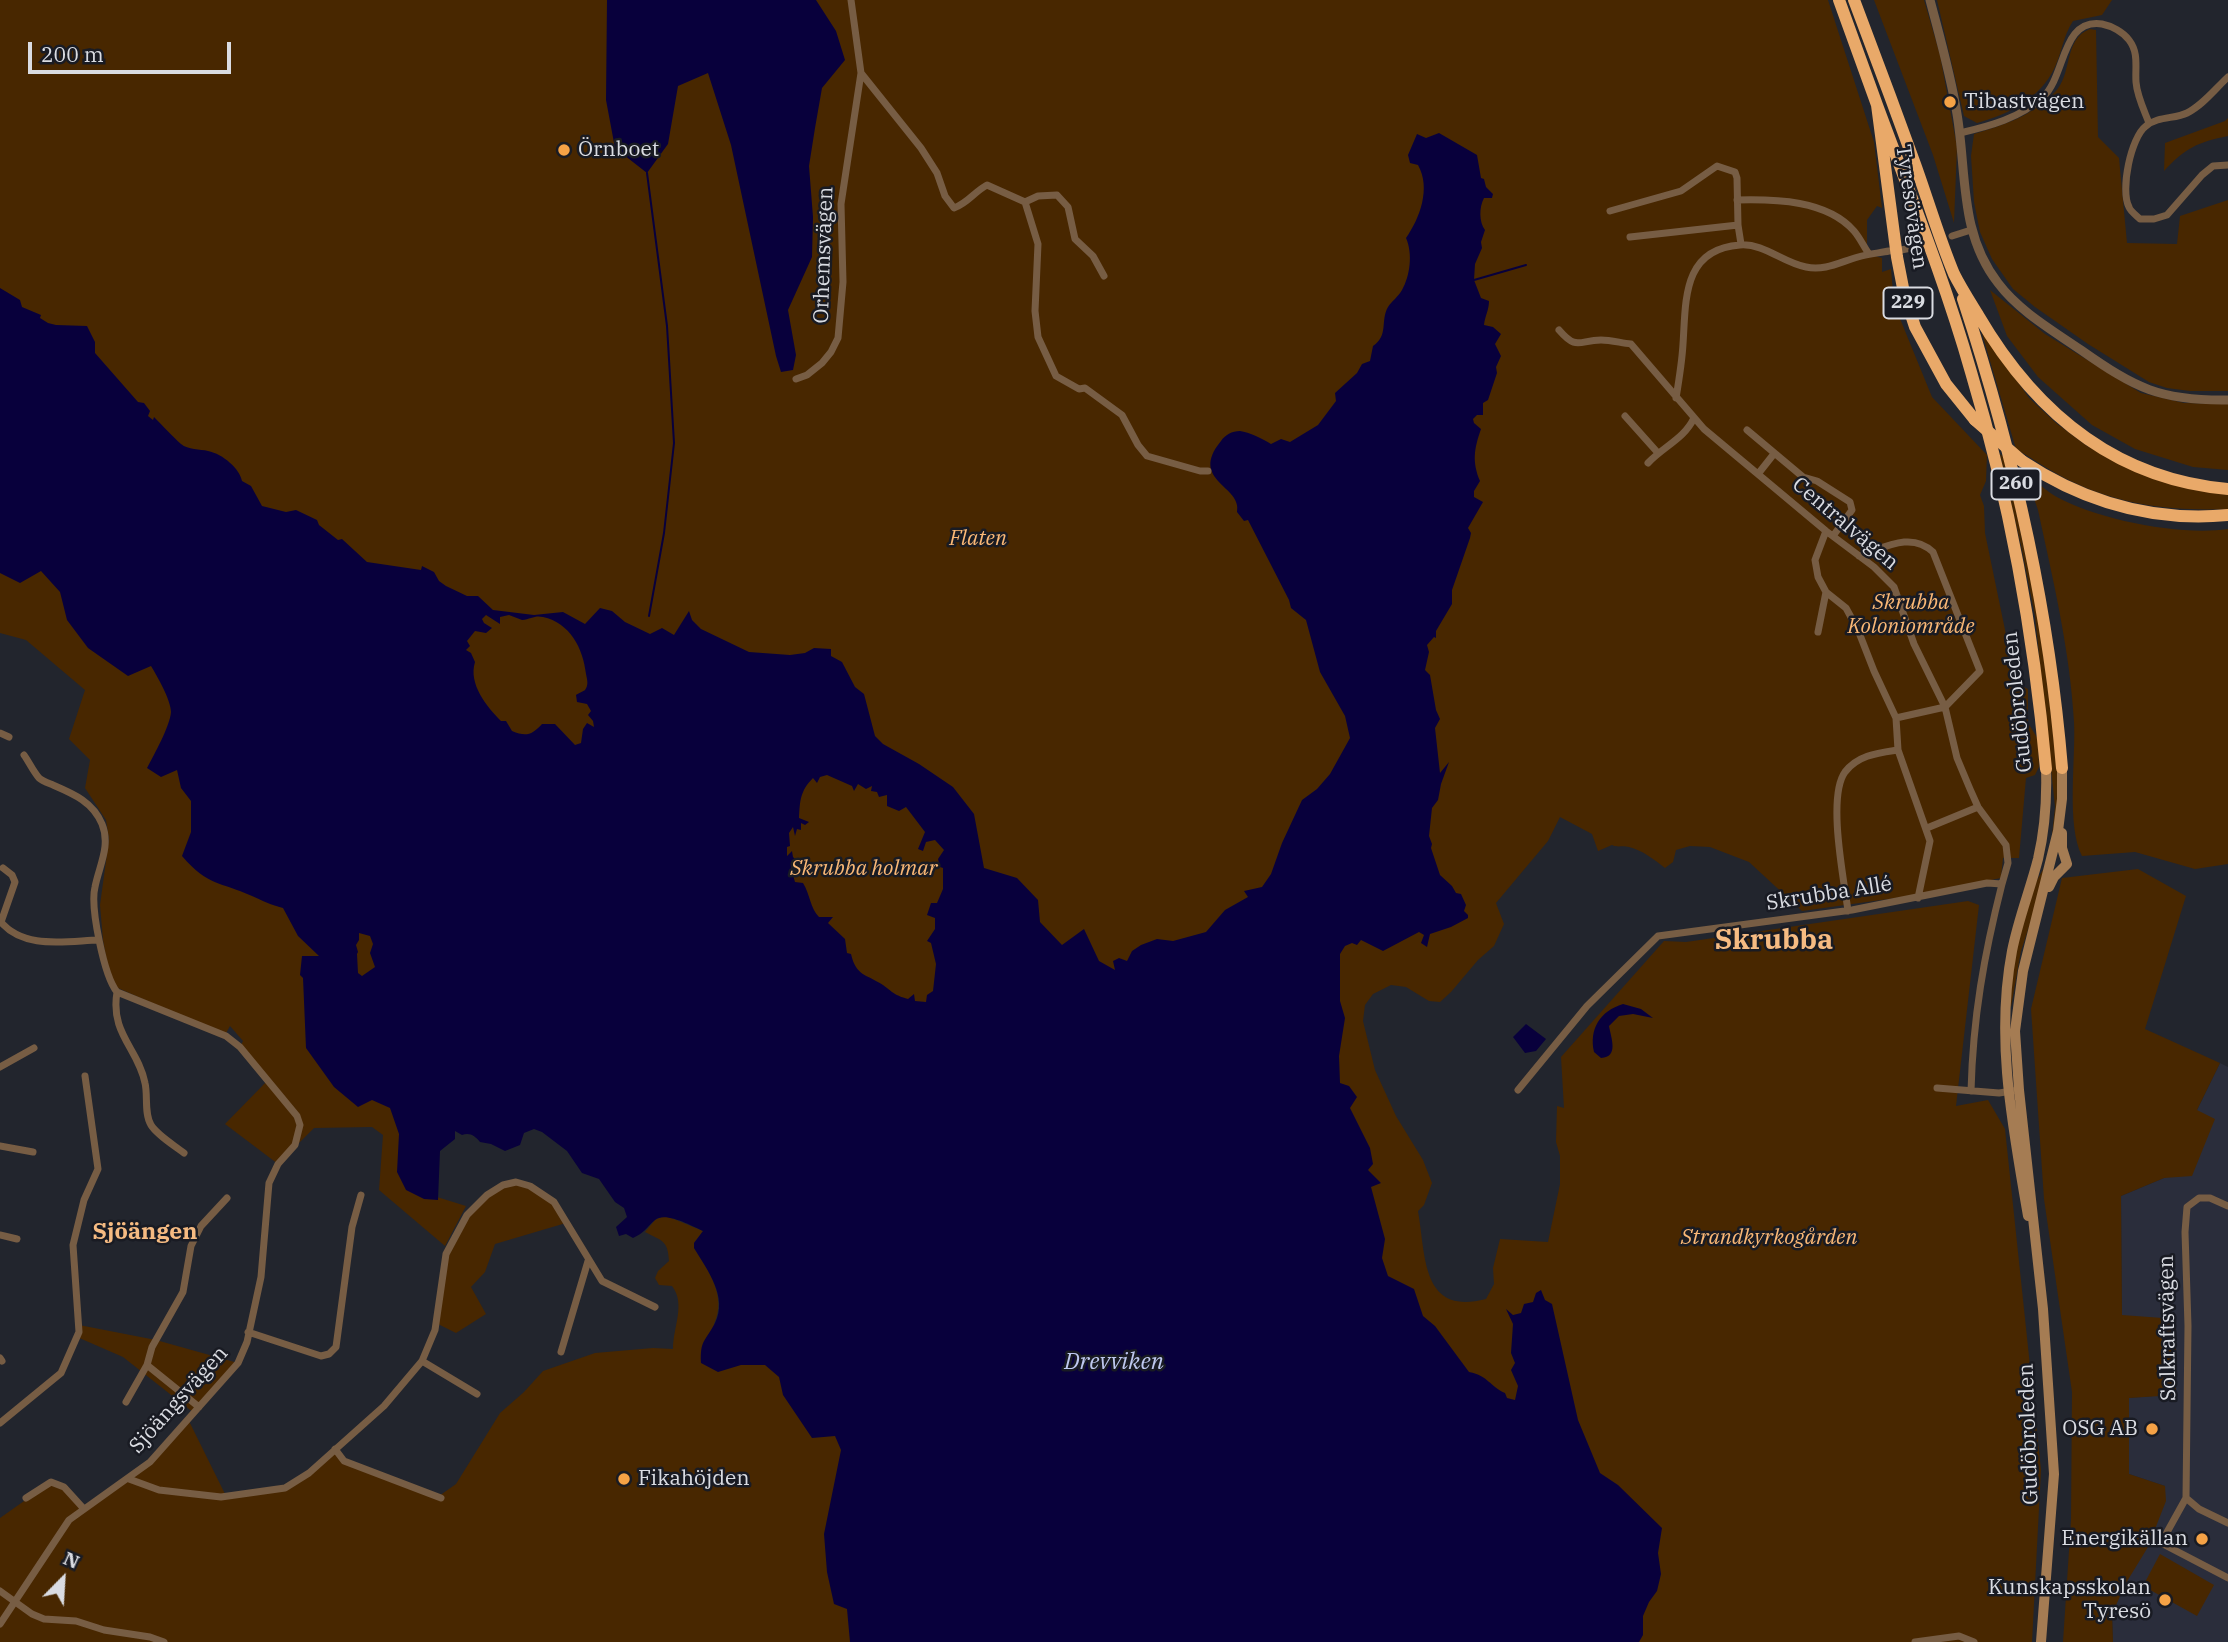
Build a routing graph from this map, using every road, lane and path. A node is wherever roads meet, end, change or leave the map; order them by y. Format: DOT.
graph roads {
  1 [pos="851,0"];
  2 [pos="1839,0"];
  3 [pos="1854,0"];
  4 [pos="1930,0"];
  5 [pos="862,73"];
  6 [pos="2228,77"];
  7 [pos="1877,105"];
  8 [pos="2150,123"];
  9 [pos="1960,132"];
  10 [pos="2228,165"];
  11 [pos="1737,200"];
  12 [pos="1025,202"];
  13 [pos="1610,211"];
  14 [pos="1738,225"];
  15 [pos="1971,230"];
  16 [pos="1952,236"];
  17 [pos="1630,237"];
  18 [pos="1741,244"];
  19 [pos="1922,246"];
  20 [pos="1901,250"];
  21 [pos="1889,251"];
  22 [pos="1869,254"];
  23 [pos="1955,275"];
  24 [pos="1104,276"];
  25 [pos="1559,330"];
  26 [pos="796,379"];
  27 [pos="1676,397"];
  28 [pos="2228,400"];
  29 [pos="1625,416"];
  30 [pos="1694,418"];
  31 [pos="1747,430"];
  32 [pos="1658,453"];
  33 [pos="1773,455"];
  34 [pos="1648,463"];
  35 [pos="1208,471"];
  36 [pos="1758,474"];
  37 [pos="2228,489"];
  38 [pos="2228,516"];
  39 [pos="1829,534"];
  40 [pos="1859,556"];
  41 [pos="1826,592"];
  42 [pos="1818,632"];
  43 [pos="1945,707"];
  44 [pos="1896,718"];
  45 [pos="0,733"];
  46 [pos="9,737"];
  47 [pos="1898,750"];
  48 [pos="24,755"];
  49 [pos="2062,768"];
  50 [pos="2046,769"];
  51 [pos="2062,799"];
  52 [pos="1978,807"];
  53 [pos="2046,816"];
  54 [pos="1927,828"];
  55 [pos="2052,860"];
  56 [pos="2067,864"];
  57 [pos="3,868"];
  58 [pos="2003,884"];
  59 [pos="1918,898"];
  60 [pos="2041,903"];
  61 [pos="1848,911"];
  62 [pos="0,921"];
  63 [pos="99,940"];
  64 [pos="117,992"];
  65 [pos="34,1048"];
  66 [pos="0,1068"];
  67 [pos="85,1076"];
  68 [pos="1937,1088"];
  69 [pos="1518,1090"];
  70 [pos="1971,1091"];
  71 [pos="2014,1091"];
  72 [pos="0,1146"];
  73 [pos="33,1152"];
  74 [pos="184,1153"];
  75 [pos="360,1195"];
  76 [pos="227,1198"];
  77 [pos="2228,1206"];
  78 [pos="0,1235"];
  79 [pos="17,1239"];
  80 [pos="588,1261"];
  81 [pos="655,1307"];
  82 [pos="248,1332"];
  83 [pos="561,1352"];
  84 [pos="422,1361"];
  85 [pos="147,1364"];
  86 [pos="477,1394"];
  87 [pos="126,1402"];
  88 [pos="199,1407"];
  89 [pos="0,1423"];
  90 [pos="335,1449"];
  91 [pos="129,1479"];
  92 [pos="441,1497"];
  93 [pos="26,1498"];
  94 [pos="2186,1498"];
  95 [pos="84,1509"];
  96 [pos="2228,1523"];
  97 [pos="2228,1578"];
  98 [pos="0,1591"];
  99 [pos="14,1603"];
  100 [pos="0,1624"];
  101 [pos="164,1642"];
  102 [pos="1915,1642"];
  103 [pos="1974,1642"];
  104 [pos="2041,1642"];
  1 -- 5 [label="street"];
  2 -- 7 [label="highway, Tyresövägen / 229"];
  3 -- 23 [label="highway, Tyresövägen / 229"];
  4 -- 9 [label="street"];
  5 -- 12 [label="street"];
  5 -- 26 [label="street, Orhemsvägen"];
  6 -- 8 [label="street"];
  7 -- 38 [label="highway, Tyresövägen / 229, bridge"];
  7 -- 50 [label="highway, Gudöbroleden / 260"];
  8 -- 9 [label="street"];
  8 -- 10 [label="street"];
  9 -- 15 [label="street"];
  11 -- 13 [label="street"];
  11 -- 14 [label="street"];
  11 -- 22 [label="street"];
  12 -- 24 [label="street"];
  12 -- 35 [label="street"];
  14 -- 17 [label="street"];
  14 -- 18 [label="street"];
  15 -- 16 [label="street"];
  15 -- 28 [label="street"];
  18 -- 22 [label="street"];
  18 -- 27 [label="street"];
  19 -- 20 [label="street"];
  21 -- 22 [label="street"];
  23 -- 37 [label="highway, Tyresövägen / 229"];
  23 -- 49 [label="highway, Gudöbroleden / 260"];
  25 -- 27 [label="street, Centralvägen"];
  27 -- 30 [label="street, Centralvägen"];
  29 -- 32 [label="street"];
  30 -- 32 [label="street"];
  30 -- 36 [label="street, Centralvägen"];
  31 -- 33 [label="street"];
  32 -- 34 [label="street"];
  33 -- 36 [label="street"];
  33 -- 39 [label="street"];
  36 -- 39 [label="street, Centralvägen"];
  39 -- 40 [label="street, Centralvägen"];
  39 -- 41 [label="street"];
  40 -- 43 [label="street, Centralvägen"];
  40 -- 43 [label="street"];
  41 -- 42 [label="street"];
  41 -- 44 [label="street"];
  43 -- 44 [label="street"];
  43 -- 52 [label="street, Centralvägen"];
  44 -- 47 [label="street"];
  45 -- 46 [label="street"];
  47 -- 54 [label="street"];
  47 -- 61 [label="street"];
  48 -- 63 [label="street"];
  49 -- 51 [label="main road, Gudöbroleden / 260"];
  50 -- 53 [label="main road, Gudöbroleden / 260"];
  51 -- 55 [label="main road, Gudöbroleden / 260"];
  51 -- 56 [label="main road"];
  52 -- 54 [label="street"];
  52 -- 58 [label="street, Centralvägen"];
  53 -- 55 [label="main road"];
  53 -- 71 [label="main road, Gudöbroleden / 260"];
  54 -- 59 [label="street"];
  55 -- 56 [label="main road"];
  55 -- 60 [label="main road, Gudöbroleden / 260"];
  56 -- 60 [label="main road"];
  57 -- 62 [label="street"];
  58 -- 59 [label="street, Skrubba Allé"];
  58 -- 70 [label="street"];
  59 -- 61 [label="street, Skrubba Allé"];
  60 -- 71 [label="main road, Gudöbroleden / 260"];
  61 -- 69 [label="street, Skrubba Allé"];
  62 -- 63 [label="street"];
  63 -- 64 [label="street"];
  64 -- 74 [label="street"];
  64 -- 82 [label="street, Sjöängsvägen"];
  65 -- 66 [label="street"];
  67 -- 89 [label="street"];
  68 -- 70 [label="street"];
  70 -- 71 [label="street"];
  71 -- 104 [label="main road, Gudöbroleden / 260"];
  72 -- 73 [label="street"];
  75 -- 82 [label="street"];
  76 -- 85 [label="street"];
  77 -- 94 [label="street, Solkraftsvägen"];
  78 -- 79 [label="street"];
  80 -- 81 [label="street"];
  80 -- 83 [label="street"];
  80 -- 84 [label="street"];
  82 -- 88 [label="street, Sjöängsvägen"];
  84 -- 86 [label="street"];
  84 -- 90 [label="street"];
  85 -- 87 [label="street"];
  85 -- 88 [label="street"];
  88 -- 91 [label="street, Sjöängsvägen"];
  90 -- 91 [label="street"];
  90 -- 92 [label="street"];
  91 -- 95 [label="street, Sjöängsvägen"];
  93 -- 95 [label="street"];
  94 -- 96 [label="street"];
  94 -- 97 [label="street"];
  95 -- 99 [label="street, Sjöängsvägen"];
  98 -- 99 [label="street"];
  99 -- 100 [label="street, Sjöängsvägen"];
  99 -- 101 [label="street"];
  102 -- 103 [label="street"];
}
